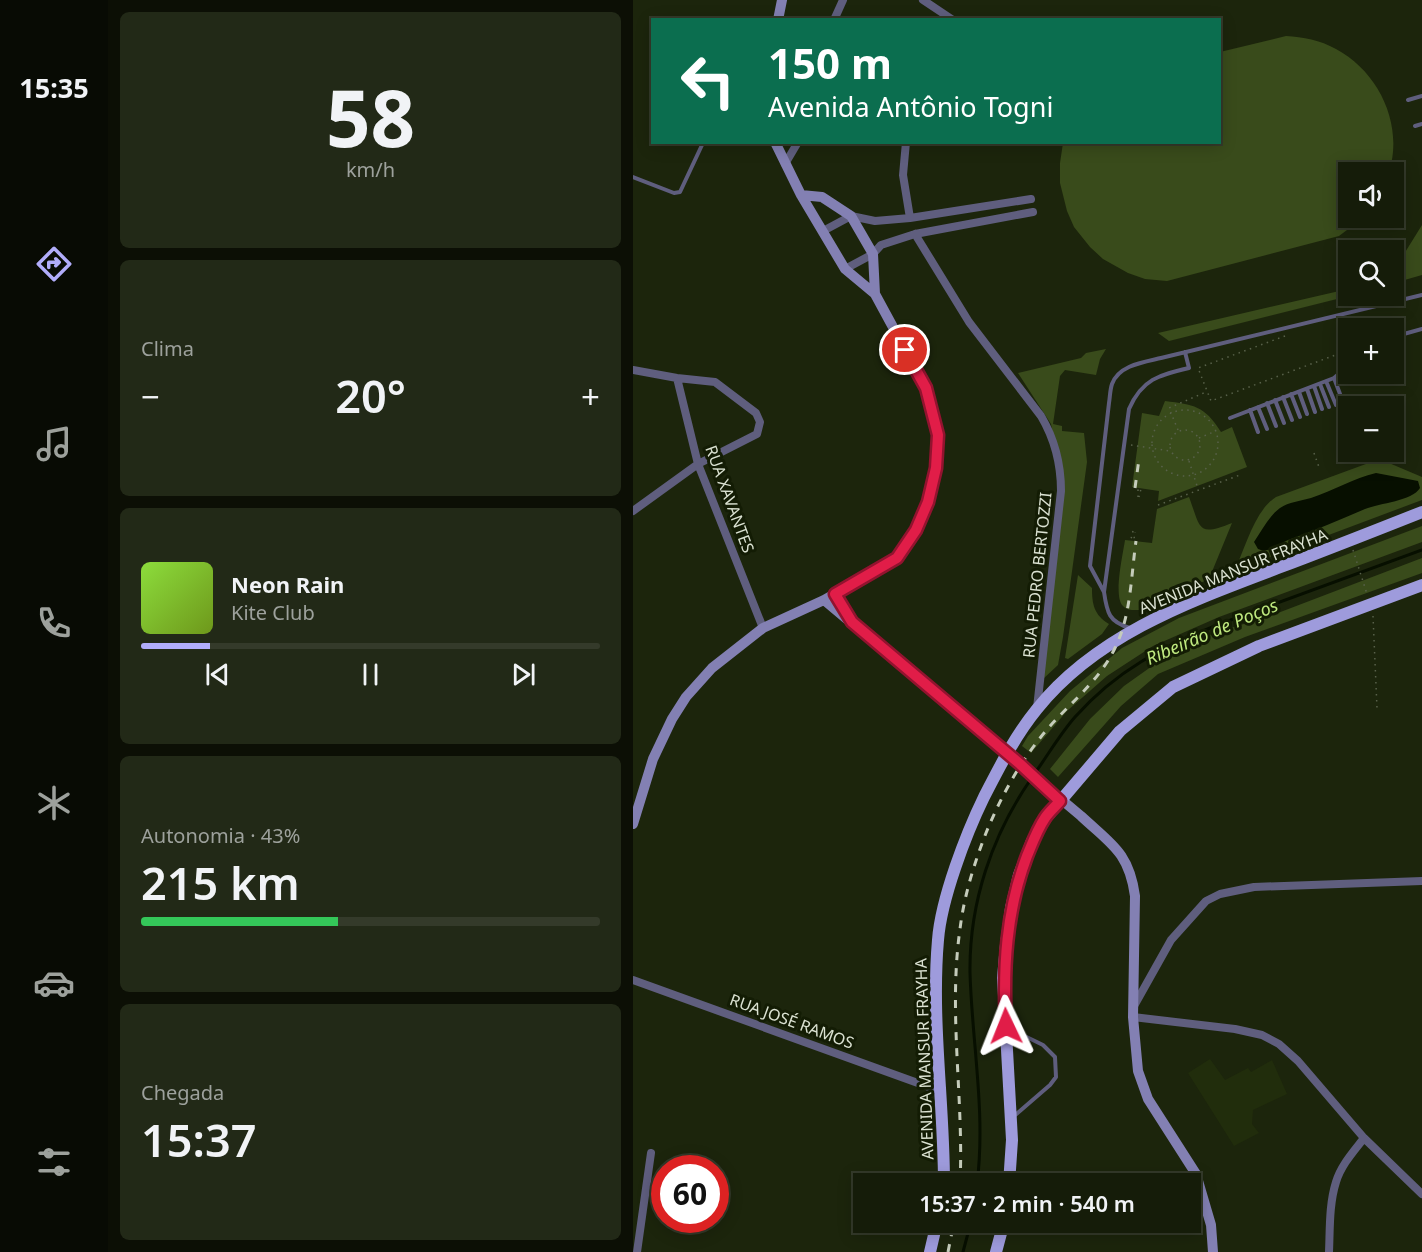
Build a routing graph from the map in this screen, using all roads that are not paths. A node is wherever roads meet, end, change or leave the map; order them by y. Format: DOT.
graph roads {
  1 [pos="782,0"];
  2 [pos="843,0"];
  3 [pos="923,0"];
  4 [pos="778,18"];
  5 [pos="835,18"];
  6 [pos="948,18"];
  7 [pos="1422,96"];
  8 [pos="1408,100"];
  9 [pos="1422,124"];
  10 [pos="1415,126"];
  11 [pos="776,144"];
  12 [pos="797,144"];
  13 [pos="906,144"];
  14 [pos="702,145"];
  15 [pos="785,164"];
  16 [pos="633,177"];
  17 [pos="801,195"];
  18 [pos="1031,199"];
  19 [pos="1033,212"];
  20 [pos="851,216"];
  21 [pos="911,218"];
  22 [pos="823,231"];
  23 [pos="915,234"];
  24 [pos="873,254"];
  25 [pos="845,269"];
  26 [pos="875,294"];
  27 [pos="1422,295"];
  28 [pos="1422,329"];
  29 [pos="1404,334"];
  30 [pos="1185,352"];
  31 [pos="634,369"];
  32 [pos="1338,375"];
  33 [pos="677,378"];
  34 [pos="1334,378"];
  35 [pos="1326,381"];
  36 [pos="1320,384"];
  37 [pos="1314,386"];
  38 [pos="1307,389"];
  39 [pos="1299,392"];
  40 [pos="1291,394"];
  41 [pos="1341,396"];
  42 [pos="1284,397"];
  43 [pos="1275,400"];
  44 [pos="1267,404"];
  45 [pos="1336,405"];
  46 [pos="1258,407"];
  47 [pos="1329,407"];
  48 [pos="1249,410"];
  49 [pos="1322,410"];
  50 [pos="1315,412"];
  51 [pos="1308,414"];
  52 [pos="1300,417"];
  53 [pos="1230,418"];
  54 [pos="1292,420"];
  55 [pos="1284,423"];
  56 [pos="1276,426"];
  57 [pos="1267,429"];
  58 [pos="1258,432"];
  59 [pos="698,464"];
  60 [pos="633,511"];
  61 [pos="1422,512"];
  62 [pos="1422,585"];
  63 [pos="1104,592"];
  64 [pos="835,594"];
  65 [pos="824,600"];
  66 [pos="852,622"];
  67 [pos="763,628"];
  68 [pos="1134,629"];
  69 [pos="1037,709"];
  70 [pos="1007,753"];
  71 [pos="1060,801"];
  72 [pos="633,824"];
  73 [pos="1422,881"];
  74 [pos="633,980"];
  75 [pos="1134,1011"];
  76 [pos="1006,1026"];
  77 [pos="941,1091"];
  78 [pos="1011,1119"];
  79 [pos="1364,1138"];
  80 [pos="651,1153"];
  81 [pos="944,1173"];
  82 [pos="1010,1173"];
  83 [pos="1422,1194"];
  84 [pos="934,1233"];
  85 [pos="1001,1233"];
  86 [pos="637,1252"];
  87 [pos="930,1252"];
  88 [pos="996,1252"];
  89 [pos="1213,1252"];
  90 [pos="1329,1252"];
  1 -- 4 [label="street"];
  2 -- 5 [label="street"];
  3 -- 6 [label="street"];
  7 -- 8 [label="lane"];
  9 -- 10 [label="lane"];
  11 -- 15 [label="street"];
  12 -- 15 [label="street"];
  13 -- 21 [label="street"];
  14 -- 16 [label="lane"];
  15 -- 17 [label="street"];
  17 -- 20 [label="street"];
  17 -- 22 [label="street"];
  18 -- 21 [label="street"];
  19 -- 23 [label="street"];
  20 -- 21 [label="street"];
  20 -- 22 [label="street"];
  20 -- 24 [label="street"];
  22 -- 25 [label="street"];
  23 -- 24 [label="street"];
  23 -- 69 [label="street, RUA PEDRO BERTOZZI"];
  24 -- 25 [label="street"];
  24 -- 26 [label="street"];
  25 -- 26 [label="street"];
  26 -- 64 [label="street"];
  27 -- 30 [label="lane"];
  28 -- 29 [label="lane"];
  30 -- 63 [label="lane"];
  30 -- 63 [label="lane"];
  31 -- 33 [label="street"];
  32 -- 34 [label="lane"];
  33 -- 59 [label="street, RUA XAVANTES"];
  33 -- 59 [label="street"];
  34 -- 35 [label="lane"];
  34 -- 41 [label="lane"];
  35 -- 36 [label="lane"];
  35 -- 45 [label="lane"];
  36 -- 37 [label="lane"];
  36 -- 47 [label="lane"];
  37 -- 38 [label="lane"];
  37 -- 49 [label="lane"];
  38 -- 39 [label="lane"];
  38 -- 50 [label="lane"];
  39 -- 40 [label="lane"];
  39 -- 51 [label="lane"];
  40 -- 42 [label="lane"];
  40 -- 52 [label="lane"];
  42 -- 43 [label="lane"];
  42 -- 54 [label="lane"];
  43 -- 44 [label="lane"];
  43 -- 55 [label="lane"];
  44 -- 46 [label="lane"];
  44 -- 56 [label="lane"];
  46 -- 48 [label="lane"];
  46 -- 57 [label="lane"];
  48 -- 53 [label="lane"];
  48 -- 58 [label="lane"];
  59 -- 60 [label="street"];
  59 -- 67 [label="street, RUA XAVANTES"];
  61 -- 68 [label="main road, AVENIDA MANSUR FRAYHA"];
  62 -- 71 [label="main road"];
  63 -- 68 [label="lane"];
  64 -- 65 [label="street"];
  64 -- 66 [label="street"];
  65 -- 66 [label="street"];
  65 -- 67 [label="street"];
  66 -- 70 [label="street"];
  67 -- 72 [label="street"];
  68 -- 69 [label="main road, AVENIDA MANSUR FRAYHA"];
  69 -- 70 [label="main road, AVENIDA MANSUR FRAYHA"];
  70 -- 71 [label="street"];
  70 -- 77 [label="main road, AVENIDA MANSUR FRAYHA"];
  71 -- 75 [label="street"];
  71 -- 76 [label="main road"];
  73 -- 75 [label="street"];
  74 -- 77 [label="street, RUA JOSÉ RAMOS"];
  75 -- 79 [label="street"];
  75 -- 89 [label="street"];
  76 -- 78 [label="main road"];
  76 -- 78 [label="lane"];
  77 -- 81 [label="main road, AVENIDA MANSUR FRAYHA"];
  78 -- 82 [label="main road"];
  79 -- 83 [label="street"];
  79 -- 90 [label="street"];
  80 -- 86 [label="street"];
  84 -- 87 [label="main road"];
  85 -- 88 [label="main road"];
}
